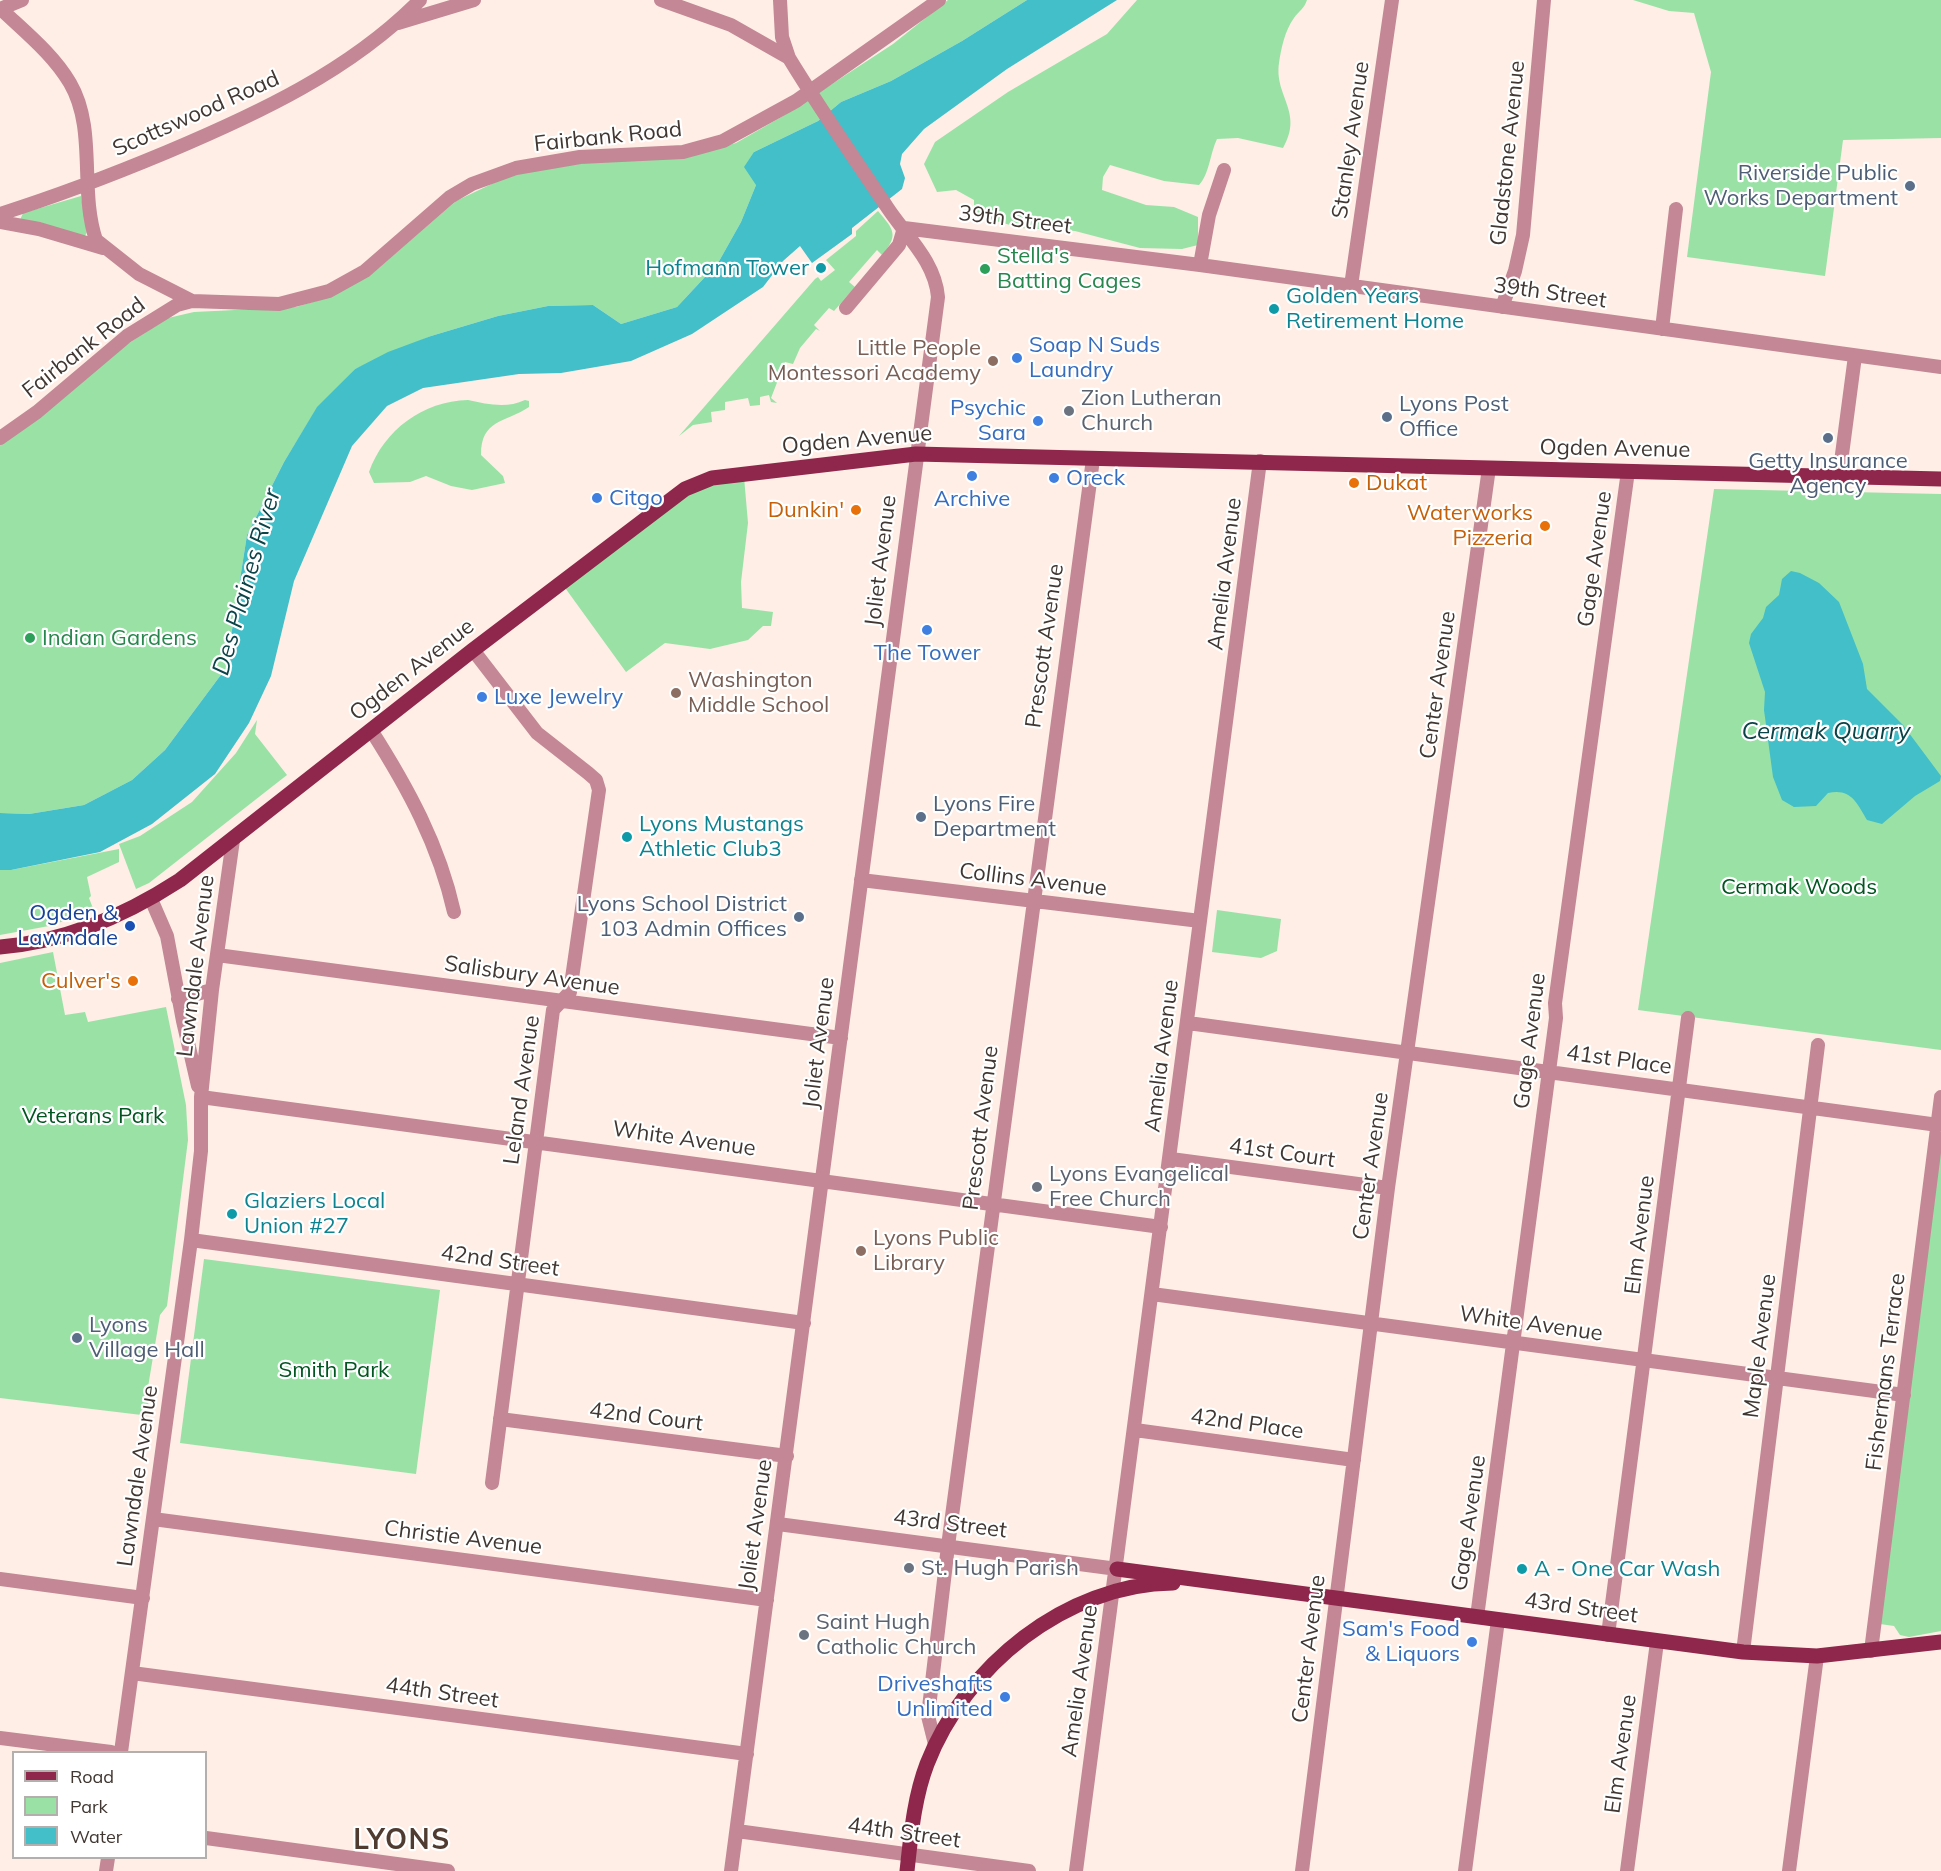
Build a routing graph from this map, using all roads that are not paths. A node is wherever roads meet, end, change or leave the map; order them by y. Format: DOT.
graph roads {
  1 [pos="22,0"];
  2 [pos="420,0"];
  3 [pos="474,0"];
  4 [pos="661,0"];
  5 [pos="780,0"];
  6 [pos="939,0"];
  7 [pos="1392,0"];
  8 [pos="1544,0"];
  9 [pos="1,9"];
  10 [pos="394,24"];
  11 [pos="789,58"];
  12 [pos="813,97"];
  13 [pos="1224,170"];
  14 [pos="87,185"];
  15 [pos="1676,209"];
  16 [pos="0,214"];
  17 [pos="0,222"];
  18 [pos="904,228"];
  19 [pos="103,248"];
  20 [pos="1200,265"];
  21 [pos="1351,286"];
  22 [pos="192,301"];
  23 [pos="1502,307"];
  24 [pos="846,308"];
  25 [pos="1662,329"];
  26 [pos="1855,356"];
  27 [pos="1941,367"];
  28 [pos="0,438"];
  29 [pos="916,454"];
  30 [pos="1093,459"];
  31 [pos="1260,461"];
  32 [pos="1489,468"];
  33 [pos="1628,471"];
  34 [pos="1839,477"];
  35 [pos="1941,480"];
  36 [pos="473,650"];
  37 [pos="371,730"];
  38 [pos="233,840"];
  39 [pos="861,879"];
  40 [pos="152,899"];
  41 [pos="1033,902"];
  42 [pos="454,912"];
  43 [pos="1200,921"];
  44 [pos="0,947"];
  45 [pos="217,955"];
  46 [pos="212,990"];
  47 [pos="178,999"];
  48 [pos="561,1001"];
  49 [pos="1688,1018"];
  50 [pos="1188,1023"];
  51 [pos="841,1038"];
  52 [pos="1818,1046"];
  53 [pos="1407,1053"];
  54 [pos="1548,1071"];
  55 [pos="1679,1089"];
  56 [pos="201,1097"];
  57 [pos="1941,1097"];
  58 [pos="1810,1108"];
  59 [pos="1938,1125"];
  60 [pos="536,1141"];
  61 [pos="1171,1159"];
  62 [pos="823,1179"];
  63 [pos="1388,1188"];
  64 [pos="993,1204"];
  65 [pos="1161,1227"];
  66 [pos="191,1240"];
  67 [pos="517,1284"];
  68 [pos="1152,1294"];
  69 [pos="804,1323"];
  70 [pos="1372,1323"];
  71 [pos="1514,1343"];
  72 [pos="1645,1360"];
  73 [pos="1777,1378"];
  74 [pos="1904,1395"];
  75 [pos="500,1419"];
  76 [pos="1135,1430"];
  77 [pos="787,1456"];
  78 [pos="1354,1460"];
  79 [pos="492,1484"];
  80 [pos="153,1519"];
  81 [pos="778,1524"];
  82 [pos="948,1546"];
  83 [pos="1117,1569"];
  84 [pos="0,1579"];
  85 [pos="1215,1582"];
  86 [pos="1113,1592"];
  87 [pos="143,1598"];
  88 [pos="1336,1598"];
  89 [pos="767,1600"];
  90 [pos="1477,1617"];
  91 [pos="1498,1620"];
  92 [pos="1608,1635"];
  93 [pos="1658,1642"];
  94 [pos="1941,1642"];
  95 [pos="1743,1652"];
  96 [pos="1871,1652"];
  97 [pos="1817,1656"];
  98 [pos="132,1673"];
  99 [pos="0,1738"];
  100 [pos="935,1744"];
  101 [pos="103,1751"];
  102 [pos="121,1751"];
  103 [pos="747,1754"];
  104 [pos="737,1831"];
  105 [pos="207,1838"];
  106 [pos="908,1863"];
  107 [pos="448,1871"];
  108 [pos="732,1871"];
  109 [pos="1029,1871"];
  110 [pos="1076,1871"];
  111 [pos="1302,1871"];
  112 [pos="1466,1871"];
  113 [pos="1627,1871"];
  114 [pos="1789,1871"];
  1 -- 9 [label="street"];
  2 -- 10 [label="street, Scottswood Road"];
  3 -- 10 [label="street, Scottswood Road"];
  4 -- 11 [label="street"];
  5 -- 11 [label="street"];
  6 -- 12 [label="street, Fairbank Road"];
  7 -- 21 [label="street, Stanley Avenue"];
  8 -- 23 [label="street, Gladstone Avenue"];
  9 -- 14 [label="street"];
  10 -- 14 [label="street, Scottswood Road"];
  11 -- 12 [label="street, Joliet Avenue"];
  12 -- 18 [label="street, Joliet Avenue"];
  12 -- 22 [label="street, Fairbank Road"];
  13 -- 20 [label="street"];
  14 -- 16 [label="street, Scottswood Road"];
  14 -- 19 [label="street"];
  15 -- 25 [label="street"];
  17 -- 19 [label="street"];
  18 -- 20 [label="street, 39th Street"];
  18 -- 24 [label="street"];
  18 -- 29 [label="street, Joliet Avenue"];
  19 -- 22 [label="street"];
  20 -- 21 [label="street, 39th Street"];
  21 -- 23 [label="street, 39th Street"];
  22 -- 28 [label="street, Fairbank Road"];
  23 -- 25 [label="street, 39th Street"];
  25 -- 26 [label="street, 39th Street"];
  26 -- 27 [label="street, 39th Street"];
  26 -- 34 [label="street"];
  29 -- 30 [label="main road, Ogden Avenue"];
  29 -- 36 [label="main road, Ogden Avenue"];
  29 -- 39 [label="street, Joliet Avenue"];
  30 -- 31 [label="main road, Ogden Avenue"];
  30 -- 41 [label="street, Prescott Avenue"];
  31 -- 32 [label="main road, Ogden Avenue"];
  31 -- 43 [label="street, Amelia Avenue"];
  32 -- 33 [label="main road, Ogden Avenue"];
  32 -- 53 [label="street, Center Avenue"];
  33 -- 34 [label="main road, Ogden Avenue"];
  33 -- 54 [label="street, Gage Avenue"];
  34 -- 35 [label="main road, Ogden Avenue"];
  36 -- 37 [label="main road, Ogden Avenue"];
  36 -- 48 [label="street, Leland Avenue"];
  37 -- 38 [label="main road, Ogden Avenue"];
  37 -- 42 [label="street"];
  38 -- 40 [label="main road, Ogden Avenue"];
  38 -- 45 [label="street, Lawndale Avenue"];
  39 -- 41 [label="street, Collins Avenue"];
  39 -- 51 [label="street, Joliet Avenue"];
  40 -- 44 [label="main road, Ogden Avenue"];
  40 -- 47 [label="street, Lawndale Avenue"];
  41 -- 43 [label="street, Collins Avenue"];
  41 -- 64 [label="street, Prescott Avenue"];
  43 -- 50 [label="street, Amelia Avenue"];
  45 -- 46 [label="street, Lawndale Avenue"];
  45 -- 48 [label="street, Salisbury Avenue"];
  46 -- 47 [label="street"];
  46 -- 56 [label="street, Lawndale Avenue"];
  47 -- 56 [label="street, Lawndale Avenue"];
  48 -- 51 [label="street, Salisbury Avenue"];
  48 -- 60 [label="street, Leland Avenue"];
  49 -- 55 [label="street, Elm Avenue"];
  50 -- 53 [label="street, 41st Place"];
  50 -- 61 [label="street, Amelia Avenue"];
  51 -- 62 [label="street, Joliet Avenue"];
  52 -- 58 [label="street, Maple Avenue"];
  53 -- 54 [label="street, 41st Place"];
  53 -- 63 [label="street, Center Avenue"];
  54 -- 55 [label="street, 41st Place"];
  54 -- 71 [label="street, Gage Avenue"];
  55 -- 58 [label="street, 41st Place"];
  55 -- 72 [label="street, Elm Avenue"];
  56 -- 60 [label="street, White Avenue"];
  56 -- 66 [label="street, Lawndale Avenue"];
  57 -- 59 [label="street, Fishermans Terrace"];
  58 -- 59 [label="street, 41st Place"];
  58 -- 73 [label="street, Maple Avenue"];
  59 -- 74 [label="street, Fishermans Terrace"];
  60 -- 62 [label="street, White Avenue"];
  60 -- 67 [label="street, Leland Avenue"];
  61 -- 63 [label="street, 41st Court"];
  61 -- 65 [label="street, Amelia Avenue"];
  62 -- 64 [label="street, White Avenue"];
  62 -- 69 [label="street, Joliet Avenue"];
  63 -- 70 [label="street, Center Avenue"];
  64 -- 65 [label="street, White Avenue"];
  64 -- 82 [label="street, Prescott Avenue"];
  65 -- 68 [label="street, Amelia Avenue"];
  66 -- 67 [label="street, 42nd Street"];
  66 -- 80 [label="street, Lawndale Avenue"];
  67 -- 69 [label="street, 42nd Street"];
  67 -- 75 [label="street, Leland Avenue"];
  68 -- 70 [label="street, White Avenue"];
  68 -- 76 [label="street, Amelia Avenue"];
  69 -- 77 [label="street, Joliet Avenue"];
  70 -- 71 [label="street, White Avenue"];
  70 -- 78 [label="street, Center Avenue"];
  71 -- 72 [label="street, White Avenue"];
  71 -- 90 [label="street, Gage Avenue"];
  72 -- 73 [label="street, White Avenue"];
  72 -- 92 [label="street, Elm Avenue"];
  73 -- 74 [label="street, White Avenue"];
  73 -- 95 [label="street, Maple Avenue"];
  74 -- 96 [label="street, Fishermans Terrace"];
  75 -- 77 [label="street, 42nd Court"];
  75 -- 79 [label="street, Leland Avenue"];
  76 -- 78 [label="street, 42nd Place"];
  76 -- 83 [label="street, Amelia Avenue"];
  77 -- 81 [label="street, Joliet Avenue"];
  78 -- 88 [label="street, Center Avenue"];
  80 -- 87 [label="street, Lawndale Avenue"];
  80 -- 89 [label="street, Christie Avenue"];
  81 -- 82 [label="street, 43rd Street"];
  81 -- 89 [label="street, Joliet Avenue"];
  82 -- 83 [label="street, 43rd Street"];
  82 -- 100 [label="street, Prescott Avenue"];
  83 -- 85 [label="main road"];
  83 -- 86 [label="street, Amelia Avenue"];
  84 -- 87 [label="street"];
  85 -- 86 [label="main road"];
  85 -- 88 [label="main road, 43rd Street"];
  86 -- 100 [label="main road"];
  86 -- 110 [label="street, Amelia Avenue"];
  87 -- 98 [label="street, Lawndale Avenue"];
  88 -- 90 [label="main road, 43rd Street"];
  88 -- 111 [label="street, Center Avenue"];
  89 -- 103 [label="street, Joliet Avenue"];
  90 -- 91 [label="main road, 43rd Street"];
  91 -- 92 [label="main road, 43rd Street"];
  91 -- 112 [label="street"];
  92 -- 93 [label="main road, 43rd Street"];
  93 -- 95 [label="main road, 43rd Street"];
  93 -- 113 [label="street, Elm Avenue"];
  94 -- 96 [label="main road, 43rd Street"];
  95 -- 97 [label="main road, 43rd Street"];
  96 -- 97 [label="main road, 43rd Street"];
  97 -- 114 [label="street"];
  98 -- 102 [label="street, Lawndale Avenue"];
  98 -- 103 [label="street, 44th Street"];
  99 -- 101 [label="street"];
  100 -- 106 [label="main road"];
  103 -- 104 [label="street, Joliet Avenue"];
  104 -- 106 [label="street, 44th Street"];
  104 -- 108 [label="street, Joliet Avenue"];
  105 -- 107 [label="street"];
  106 -- 109 [label="street, 44th Street"];
}
